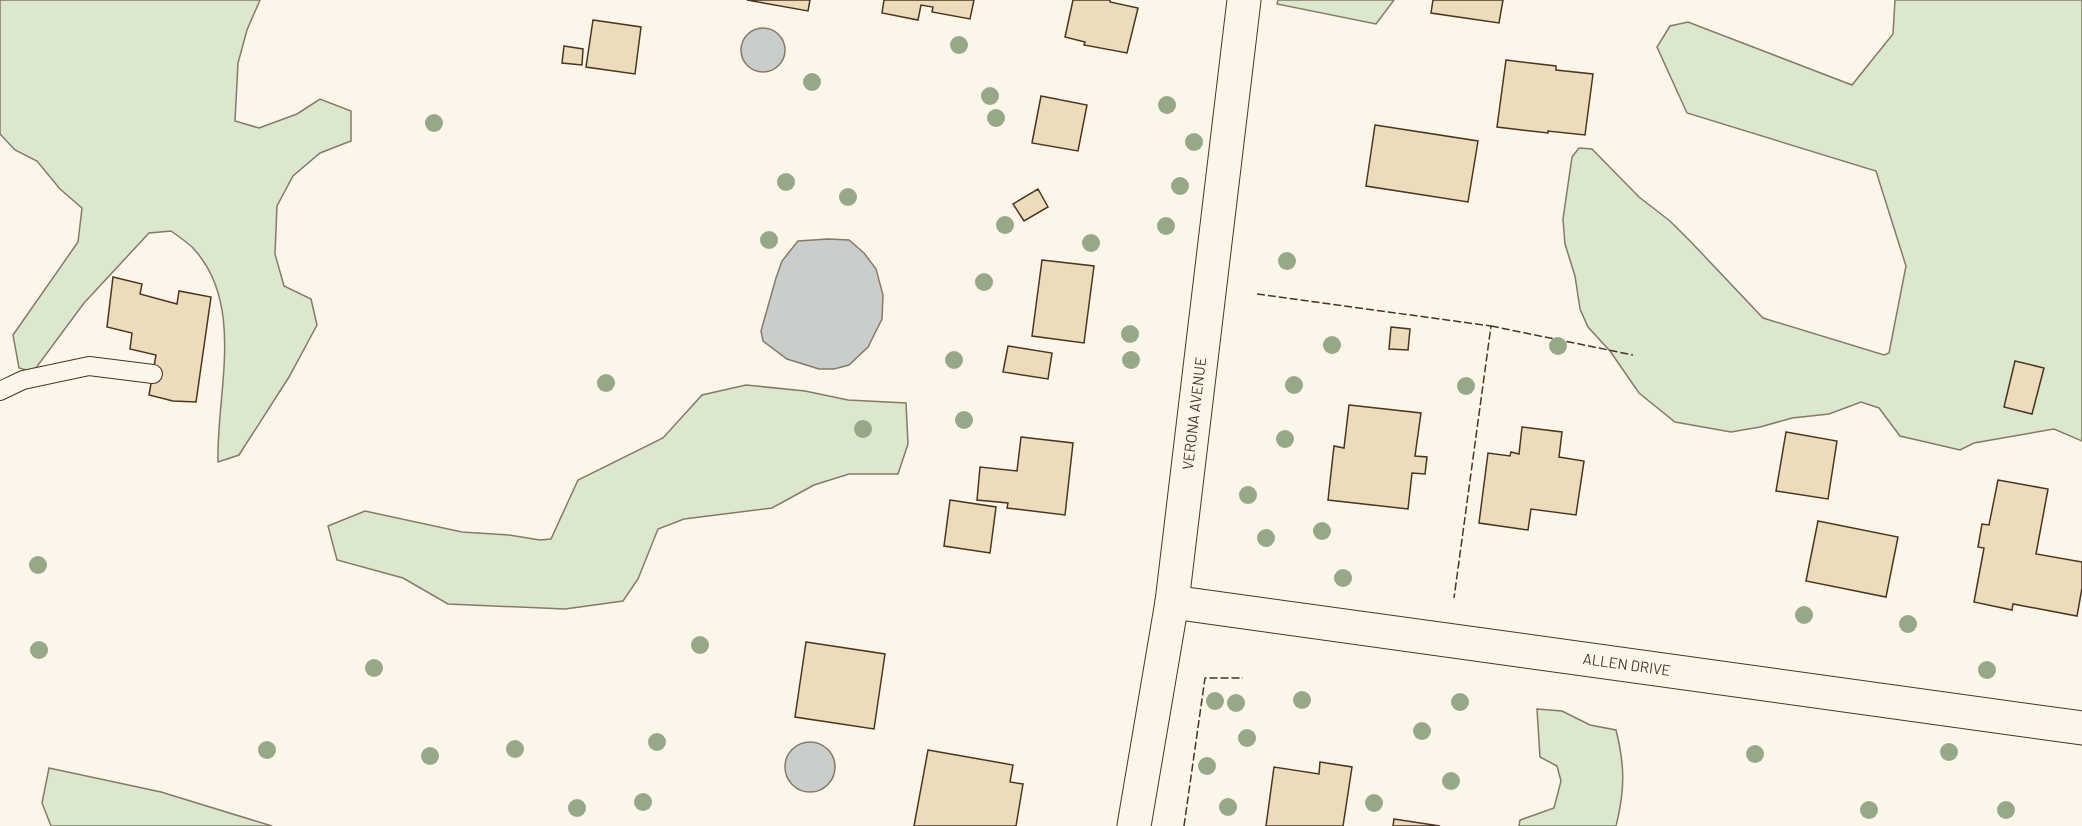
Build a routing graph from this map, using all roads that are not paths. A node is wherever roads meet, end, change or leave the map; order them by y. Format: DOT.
graph roads {
  1 [pos="1244,0"];
  2 [pos="153,374"];
  3 [pos="0,391"];
  4 [pos="1172,602"];
  5 [pos="2082,728"];
  6 [pos="1134,826"];
  1 -- 4 [label="street, VERONA AVENUE"];
  2 -- 3 [label="lane"];
  4 -- 5 [label="street, ALLEN DRIVE"];
  4 -- 6 [label="street, VERONA AVENUE"];
}
